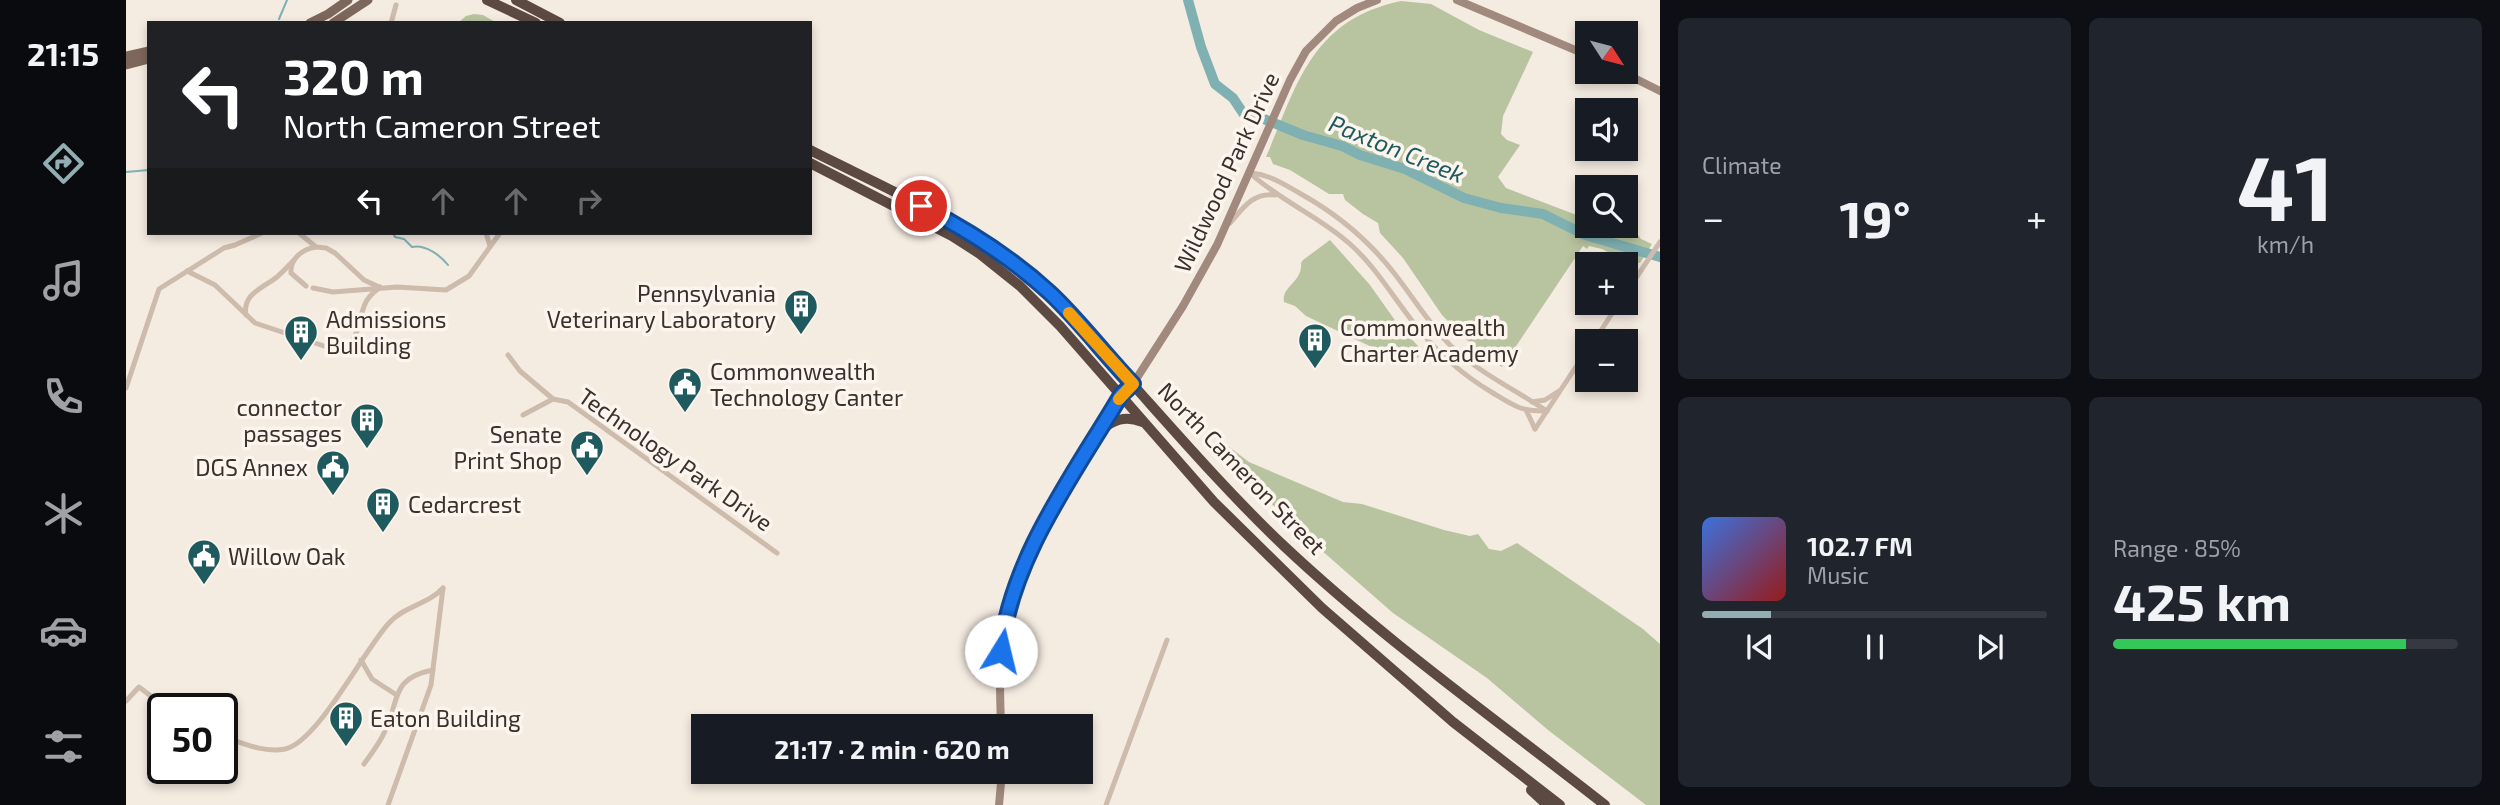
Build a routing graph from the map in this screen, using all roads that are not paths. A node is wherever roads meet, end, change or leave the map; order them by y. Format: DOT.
graph roads {
  1 [pos="348,0"];
  2 [pos="368,0"];
  3 [pos="487,0"];
  4 [pos="516,0"];
  5 [pos="1377,0"];
  6 [pos="1457,0"];
  7 [pos="396,5"];
  8 [pos="314,21"];
  9 [pos="336,21"];
  10 [pos="392,21"];
  11 [pos="532,21"];
  12 [pos="556,21"];
  13 [pos="1575,50"];
  14 [pos="147,51"];
  15 [pos="126,56"];
  16 [pos="147,60"];
  17 [pos="126,65"];
  18 [pos="1638,80"];
  19 [pos="1660,91"];
  20 [pos="812,151"];
  21 [pos="812,164"];
  22 [pos="1250,173"];
  23 [pos="1279,196"];
  24 [pos="1227,225"];
  25 [pos="257,235"];
  26 [pos="301,235"];
  27 [pos="487,235"];
  28 [pos="498,235"];
  29 [pos="1658,244"];
  30 [pos="490,246"];
  31 [pos="316,247"];
  32 [pos="294,260"];
  33 [pos="187,271"];
  34 [pos="1638,275"];
  35 [pos="306,286"];
  36 [pos="313,288"];
  37 [pos="380,288"];
  38 [pos="247,316"];
  39 [pos="508,355"];
  40 [pos="1575,369"];
  41 [pos="1133,384"];
  42 [pos="126,388"];
  43 [pos="1561,390"];
  44 [pos="1121,395"];
  45 [pos="553,400"];
  46 [pos="1532,402"];
  47 [pos="1547,411"];
  48 [pos="1527,412"];
  49 [pos="523,415"];
  50 [pos="1144,424"];
  51 [pos="1100,431"];
  52 [pos="776,553"];
  53 [pos="1167,640"];
  54 [pos="361,660"];
  55 [pos="433,670"];
  56 [pos="147,693"];
  57 [pos="395,694"];
  58 [pos="126,701"];
  59 [pos="1001,714"];
  60 [pos="238,741"];
  61 [pos="1480,744"];
  62 [pos="364,764"];
  63 [pos="1001,784"];
  64 [pos="388,805"];
  65 [pos="999,805"];
  66 [pos="1106,805"];
  67 [pos="1547,805"];
  68 [pos="1560,805"];
  69 [pos="1605,805"];
  1 -- 8 [label="main road"];
  2 -- 9 [label="main road"];
  3 -- 11 [label="highway"];
  4 -- 12 [label="highway"];
  5 -- 22 [label="street, Wildwood Park Drive"];
  6 -- 13 [label="street"];
  7 -- 10 [label="street"];
  14 -- 15 [label="main road"];
  16 -- 17 [label="main road"];
  18 -- 19 [label="street"];
  20 -- 41 [label="highway, North Cameron Street"];
  21 -- 44 [label="highway, North Cameron Street"];
  22 -- 23 [label="street"];
  22 -- 24 [label="street, Wildwood Park Drive"];
  22 -- 46 [label="street"];
  23 -- 24 [label="street"];
  23 -- 48 [label="street"];
  24 -- 41 [label="street, Wildwood Park Drive"];
  25 -- 33 [label="street"];
  26 -- 31 [label="street"];
  27 -- 30 [label="street"];
  28 -- 30 [label="street"];
  29 -- 34 [label="street"];
  30 -- 37 [label="street"];
  31 -- 32 [label="street"];
  31 -- 37 [label="street"];
  32 -- 35 [label="street"];
  32 -- 38 [label="street"];
  33 -- 38 [label="street"];
  33 -- 42 [label="street"];
  36 -- 37 [label="street"];
  37 -- 38 [label="street"];
  39 -- 45 [label="street, Technology Park Drive"];
  40 -- 43 [label="street"];
  41 -- 44 [label="street, Wildwood Park Drive"];
  41 -- 69 [label="highway, North Cameron Street"];
  43 -- 46 [label="street"];
  43 -- 47 [label="street"];
  44 -- 50 [label="highway, North Cameron Street"];
  44 -- 51 [label="street, Wildwood Park Drive"];
  45 -- 49 [label="street, Technology Park Drive"];
  45 -- 52 [label="street, Technology Park Drive"];
  46 -- 47 [label="street"];
  47 -- 48 [label="street"];
  47 -- 48 [label="street"];
  50 -- 51 [label="highway"];
  50 -- 61 [label="highway, North Cameron Street"];
  51 -- 59 [label="street, Wildwood Park Drive"];
  53 -- 66 [label="street"];
  54 -- 55 [label="street"];
  54 -- 57 [label="street"];
  54 -- 60 [label="street"];
  55 -- 57 [label="street"];
  55 -- 64 [label="street"];
  56 -- 58 [label="street"];
  57 -- 62 [label="street"];
  61 -- 67 [label="highway"];
  61 -- 68 [label="highway"];
  63 -- 65 [label="street"];
}
